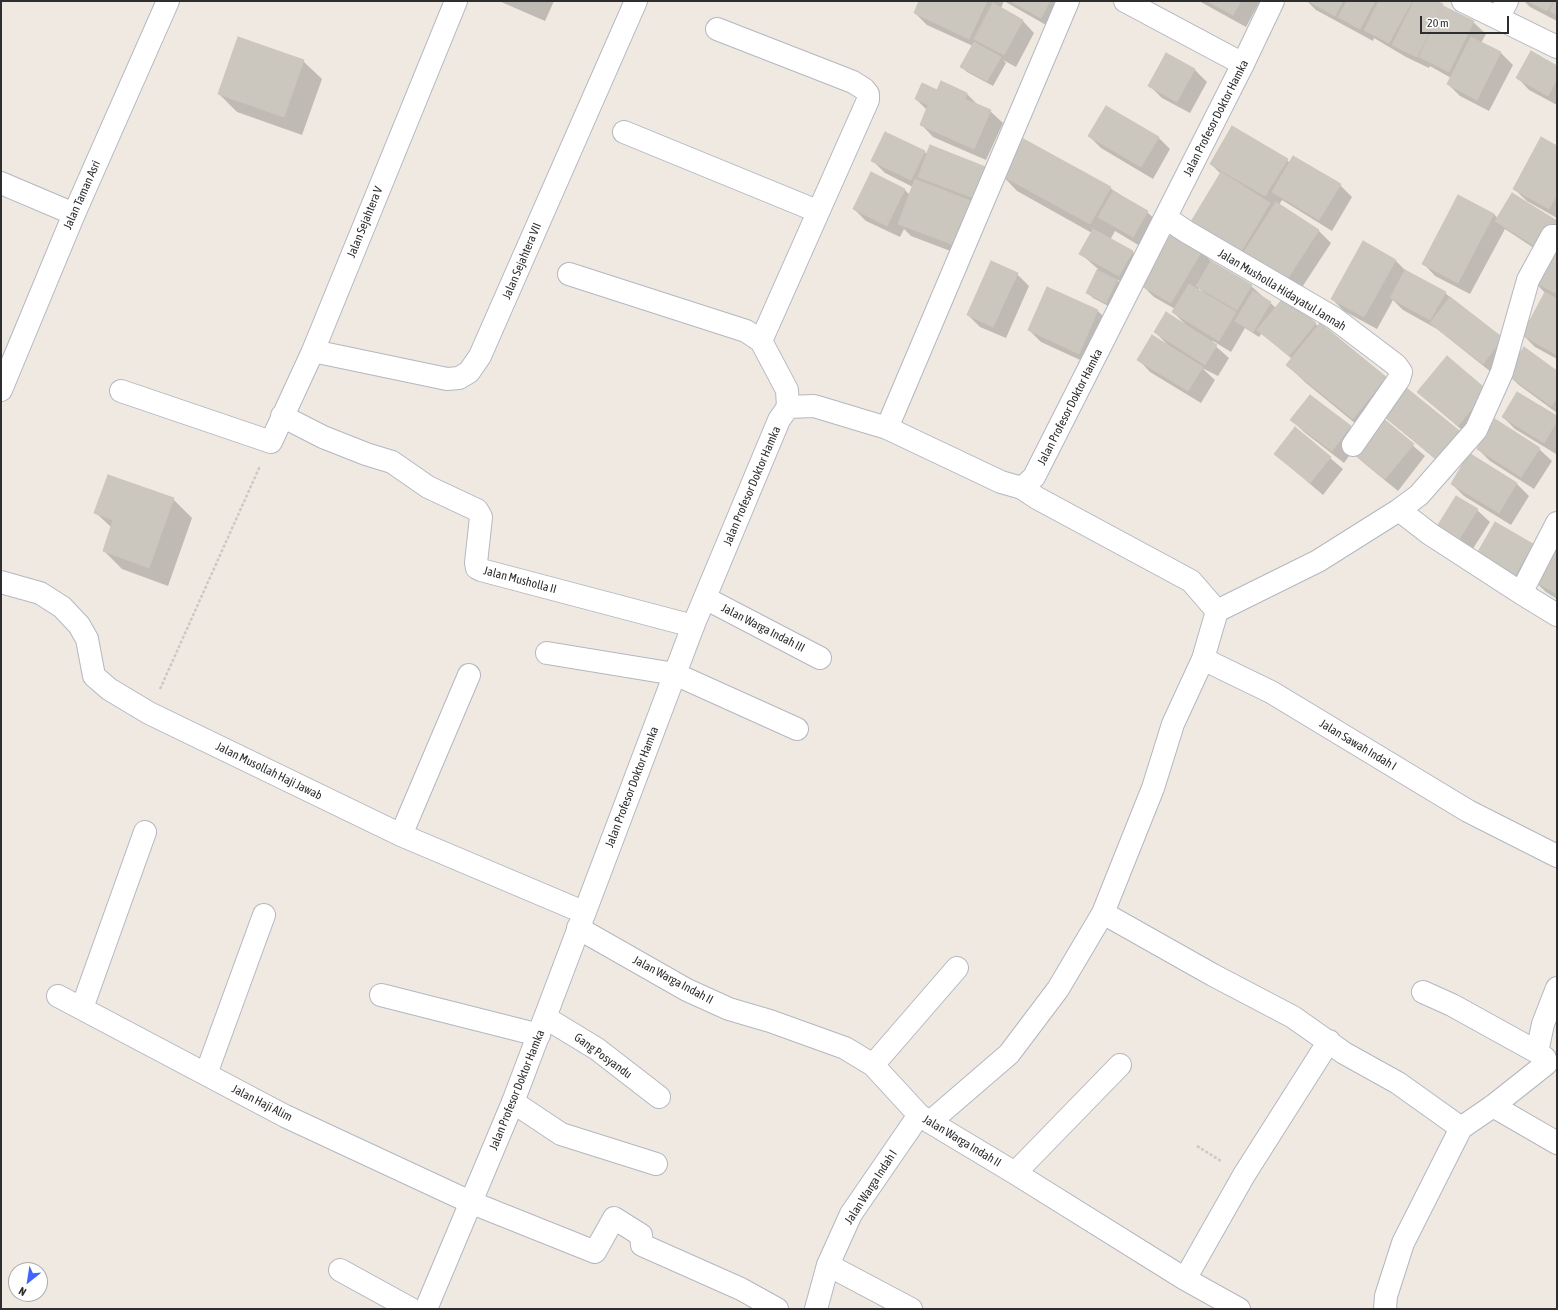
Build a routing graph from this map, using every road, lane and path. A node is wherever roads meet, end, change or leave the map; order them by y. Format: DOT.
graph roads {
  1 [pos="168,1"];
  2 [pos="456,1"];
  3 [pos="636,1"];
  4 [pos="1068,1"];
  5 [pos="1125,1"];
  6 [pos="1273,1"];
  7 [pos="1463,1"];
  8 [pos="1503,10"];
  9 [pos="717,28"];
  10 [pos="1557,47"];
  11 [pos="1244,64"];
  12 [pos="624,132"];
  13 [pos="1,183"];
  14 [pos="817,211"];
  15 [pos="74,214"];
  16 [pos="1166,218"];
  17 [pos="1557,236"];
  18 [pos="569,274"];
  19 [pos="761,341"];
  20 [pos="313,351"];
  21 [pos="1,390"];
  22 [pos="120,391"];
  23 [pos="788,407"];
  24 [pos="282,416"];
  25 [pos="887,428"];
  26 [pos="271,442"];
  27 [pos="1353,445"];
  28 [pos="1022,488"];
  29 [pos="1399,510"];
  30 [pos="1557,523"];
  31 [pos="1,582"];
  32 [pos="1520,594"];
  33 [pos="705,598"];
  34 [pos="1216,610"];
  35 [pos="1557,614"];
  36 [pos="693,626"];
  37 [pos="547,653"];
  38 [pos="820,658"];
  39 [pos="1203,659"];
  40 [pos="675,674"];
  41 [pos="469,675"];
  42 [pos="149,713"];
  43 [pos="797,729"];
  44 [pos="145,832"];
  45 [pos="401,835"];
  46 [pos="1557,856"];
  47 [pos="1103,913"];
  48 [pos="264,915"];
  49 [pos="581,920"];
  50 [pos="957,968"];
  51 [pos="1557,988"];
  52 [pos="1423,992"];
  53 [pos="58,996"];
  54 [pos="380,996"];
  55 [pos="82,1008"];
  56 [pos="543,1026"];
  57 [pos="1329,1041"];
  58 [pos="1537,1052"];
  59 [pos="873,1065"];
  60 [pos="1120,1065"];
  61 [pos="206,1074"];
  62 [pos="658,1097"];
  63 [pos="513,1102"];
  64 [pos="1492,1106"];
  65 [pos="924,1118"];
  66 [pos="1461,1128"];
  67 [pos="1557,1143"];
  68 [pos="656,1164"];
  69 [pos="1015,1173"];
  70 [pos="470,1202"];
  71 [pos="828,1265"];
  72 [pos="340,1270"];
  73 [pos="1185,1279"];
  74 [pos="410,1309"];
  75 [pos="426,1309"];
  76 [pos="777,1309"];
  77 [pos="816,1309"];
  78 [pos="911,1309"];
  79 [pos="1239,1309"];
  80 [pos="1385,1309"];
  1 -- 15 [label="street, Jalan Taman Asri"];
  2 -- 20 [label="street, Jalan Sejahtera V"];
  3 -- 20 [label="street, Jalan Sejahtera VII"];
  4 -- 25 [label="street"];
  5 -- 11 [label="street"];
  6 -- 11 [label="street, Jalan Profesor Doktor Hamka"];
  7 -- 8 [label="street"];
  8 -- 10 [label="street"];
  9 -- 14 [label="street"];
  11 -- 16 [label="street, Jalan Profesor Doktor Hamka"];
  12 -- 14 [label="street"];
  13 -- 15 [label="street"];
  14 -- 19 [label="street"];
  15 -- 21 [label="street, Jalan Taman Asri"];
  16 -- 27 [label="street, Jalan Musholla Hidayatul Jannah"];
  16 -- 28 [label="street, Jalan Profesor Doktor Hamka"];
  17 -- 29 [label="street"];
  18 -- 19 [label="street"];
  19 -- 23 [label="street"];
  20 -- 24 [label="street, Jalan Sejahtera V"];
  22 -- 26 [label="street"];
  23 -- 25 [label="street"];
  23 -- 33 [label="street, Jalan Profesor Doktor Hamka"];
  24 -- 26 [label="street, Jalan Sejahtera V"];
  24 -- 36 [label="street, Jalan Musholla II"];
  25 -- 28 [label="street"];
  26 -- 42 [label="path"];
  28 -- 34 [label="street"];
  29 -- 32 [label="street"];
  29 -- 34 [label="street"];
  30 -- 32 [label="street"];
  31 -- 42 [label="street, Jalan Musollah Haji Jawab"];
  32 -- 35 [label="street"];
  33 -- 36 [label="street, Jalan Profesor Doktor Hamka"];
  33 -- 38 [label="street, Jalan Warga Indah III"];
  34 -- 39 [label="street"];
  36 -- 40 [label="street, Jalan Profesor Doktor Hamka"];
  37 -- 40 [label="street"];
  39 -- 46 [label="street, Jalan Sawah Indah I"];
  39 -- 47 [label="street, Jalan Warga Indah I"];
  40 -- 43 [label="street"];
  40 -- 49 [label="street, Jalan Profesor Doktor Hamka"];
  41 -- 45 [label="street"];
  42 -- 45 [label="street, Jalan Musollah Haji Jawab"];
  44 -- 55 [label="street"];
  45 -- 49 [label="street, Jalan Musollah Haji Jawab"];
  47 -- 57 [label="street"];
  47 -- 65 [label="street, Jalan Warga Indah I"];
  48 -- 61 [label="street"];
  49 -- 56 [label="street, Jalan Profesor Doktor Hamka"];
  49 -- 59 [label="street, Jalan Warga Indah II"];
  50 -- 59 [label="street"];
  51 -- 58 [label="street"];
  52 -- 58 [label="street"];
  53 -- 55 [label="street, Jalan Haji Alim"];
  54 -- 56 [label="street, Gang Posyandu"];
  55 -- 61 [label="street, Jalan Haji Alim"];
  56 -- 62 [label="street, Gang Posyandu"];
  56 -- 63 [label="street, Jalan Profesor Doktor Hamka"];
  57 -- 66 [label="street"];
  57 -- 73 [label="street"];
  58 -- 64 [label="street"];
  59 -- 65 [label="street, Jalan Warga Indah II"];
  60 -- 69 [label="street"];
  61 -- 70 [label="street, Jalan Haji Alim"];
  63 -- 68 [label="street"];
  63 -- 70 [label="street, Jalan Profesor Doktor Hamka"];
  64 -- 66 [label="street"];
  64 -- 67 [label="street"];
  65 -- 69 [label="street, Jalan Warga Indah II"];
  65 -- 71 [label="street, Jalan Warga Indah I"];
  66 -- 80 [label="street"];
  69 -- 73 [label="street, Jalan Warga Indah II"];
  70 -- 75 [label="street, Jalan Profesor Doktor Hamka"];
  70 -- 76 [label="street, Jalan Haji Alim"];
  71 -- 77 [label="street, Jalan Warga Indah I"];
  71 -- 78 [label="street"];
  72 -- 74 [label="street"];
  73 -- 79 [label="street, Jalan Warga Indah II"];
}
